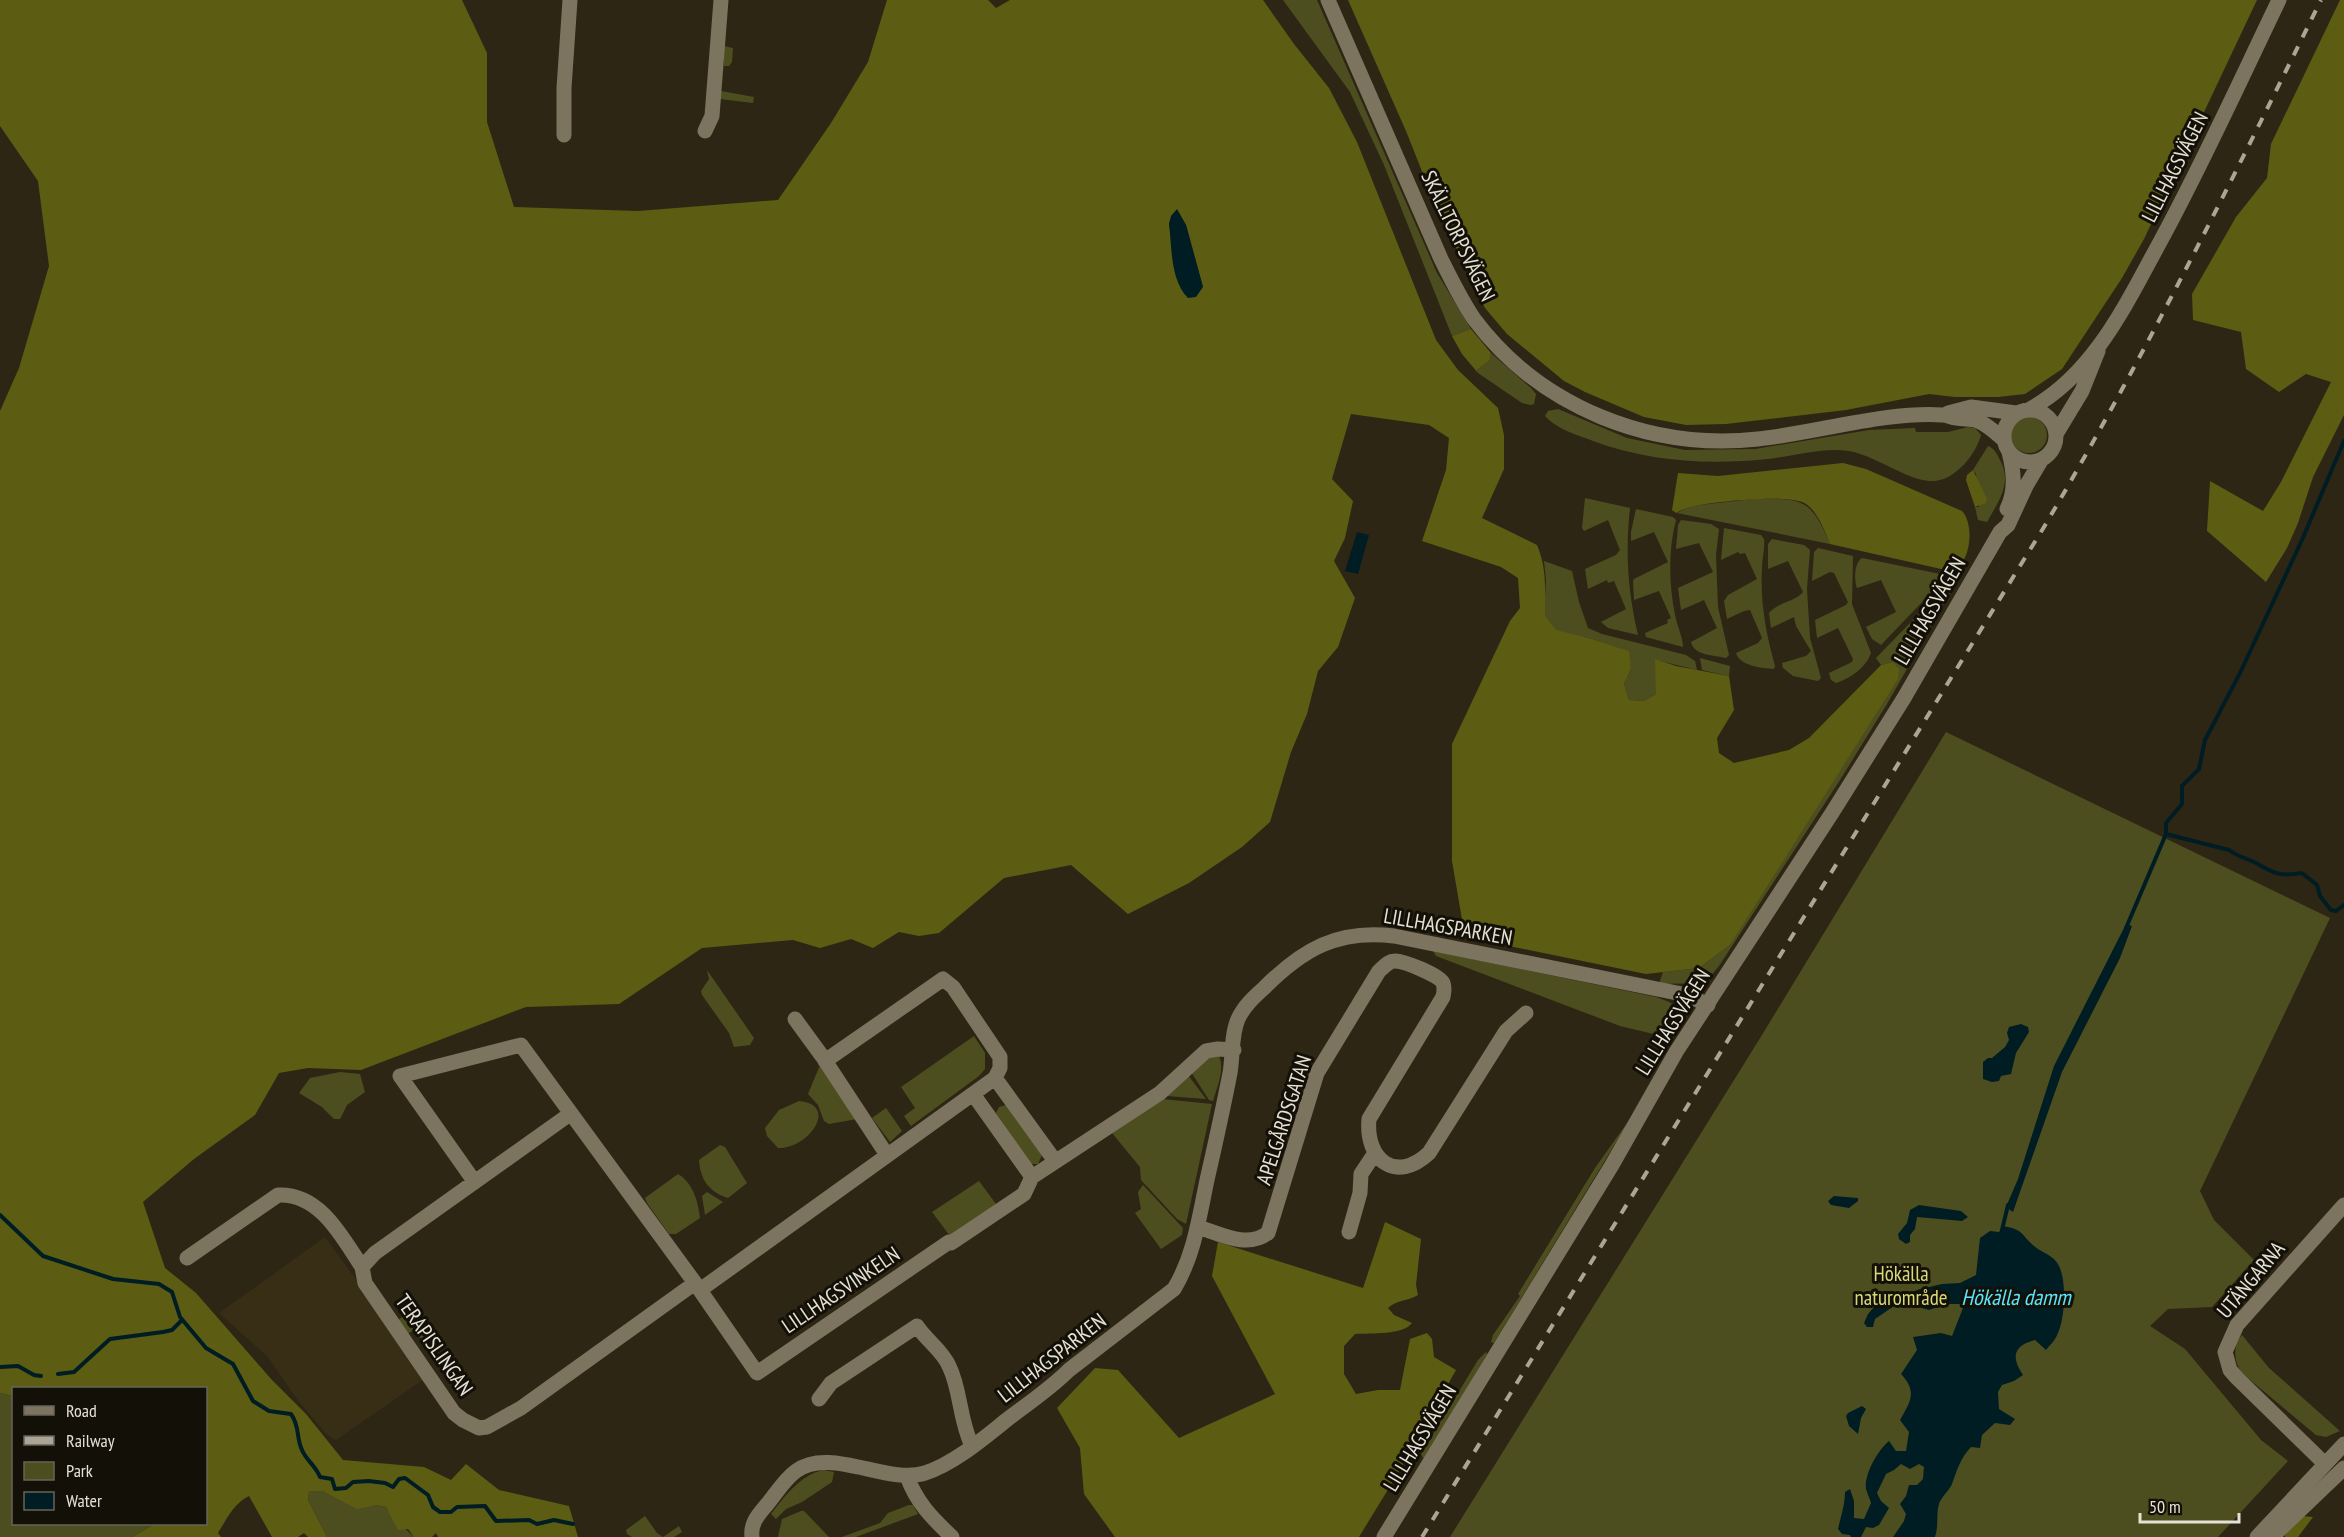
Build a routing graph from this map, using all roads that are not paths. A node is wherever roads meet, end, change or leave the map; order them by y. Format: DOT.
graph roads {
  1 [pos="570,0"];
  2 [pos="721,0"];
  3 [pos="1328,0"];
  4 [pos="2279,0"];
  5 [pos="705,131"];
  6 [pos="564,135"];
  7 [pos="2099,348"];
  8 [pos="2023,411"];
  9 [pos="1946,415"];
  10 [pos="2056,434"];
  11 [pos="2006,446"];
  12 [pos="2042,459"];
  13 [pos="2000,532"];
  14 [pos="1708,1005"];
  15 [pos="1526,1013"];
  16 [pos="795,1019"];
  17 [pos="1234,1050"];
  18 [pos="825,1060"];
  19 [pos="995,1078"];
  20 [pos="973,1094"];
  21 [pos="570,1114"];
  22 [pos="1375,1154"];
  23 [pos="887,1155"];
  24 [pos="1055,1161"];
  25 [pos="1032,1177"];
  26 [pos="474,1181"];
  27 [pos="2344,1205"];
  28 [pos="1198,1227"];
  29 [pos="1348,1232"];
  30 [pos="187,1258"];
  31 [pos="362,1267"];
  32 [pos="697,1286"];
  33 [pos="819,1399"];
  34 [pos="2344,1444"];
  35 [pos="972,1446"];
  36 [pos="2325,1464"];
  37 [pos="2344,1468"];
  38 [pos="907,1476"];
  39 [pos="752,1537"];
  40 [pos="952,1537"];
  41 [pos="1384,1537"];
  42 [pos="2257,1537"];
  43 [pos="2272,1537"];
  1 -- 6 [label="street"];
  2 -- 5 [label="street"];
  3 -- 9 [label="street, SKÄLLTORPSVÄGEN"];
  4 -- 7 [label="street, LILLHAGSVÄGEN"];
  7 -- 8 [label="street, LILLHAGSVÄGEN"];
  7 -- 10 [label="street, LILLHAGSVÄGEN"];
  8 -- 9 [label="street, SKÄLLTORPSVÄGEN"];
  8 -- 10 [label="street"];
  8 -- 11 [label="street"];
  9 -- 11 [label="street, SKÄLLTORPSVÄGEN"];
  10 -- 12 [label="street, LILLHAGSVÄGEN"];
  11 -- 12 [label="street"];
  11 -- 13 [label="street, LILLHAGSVÄGEN"];
  12 -- 13 [label="street, LILLHAGSVÄGEN"];
  13 -- 14 [label="street, LILLHAGSVÄGEN"];
  14 -- 17 [label="street, LILLHAGSPARKEN"];
  14 -- 41 [label="street, LILLHAGSVÄGEN"];
  15 -- 22 [label="street"];
  16 -- 18 [label="street"];
  17 -- 24 [label="street"];
  17 -- 28 [label="street, LILLHAGSPARKEN"];
  18 -- 19 [label="street"];
  18 -- 23 [label="street"];
  19 -- 20 [label="street"];
  19 -- 24 [label="street"];
  20 -- 23 [label="street"];
  20 -- 25 [label="street"];
  21 -- 26 [label="street"];
  21 -- 26 [label="street"];
  21 -- 32 [label="street"];
  22 -- 28 [label="street, APELGÅRDSGATAN"];
  22 -- 29 [label="street"];
  23 -- 32 [label="street"];
  24 -- 25 [label="street"];
  25 -- 32 [label="street, LILLHAGSVINKELN"];
  26 -- 31 [label="street"];
  27 -- 36 [label="street, UTÄNGARNA"];
  28 -- 35 [label="street, LILLHAGSPARKEN"];
  30 -- 31 [label="street, TERAPISLINGAN"];
  31 -- 32 [label="street, TERAPISLINGAN"];
  33 -- 35 [label="street"];
  34 -- 36 [label="street"];
  35 -- 38 [label="street, LILLHAGSPARKEN"];
  36 -- 42 [label="street"];
  37 -- 43 [label="street"];
  38 -- 39 [label="street, LILLHAGSPARKEN"];
  38 -- 40 [label="street"];
}
